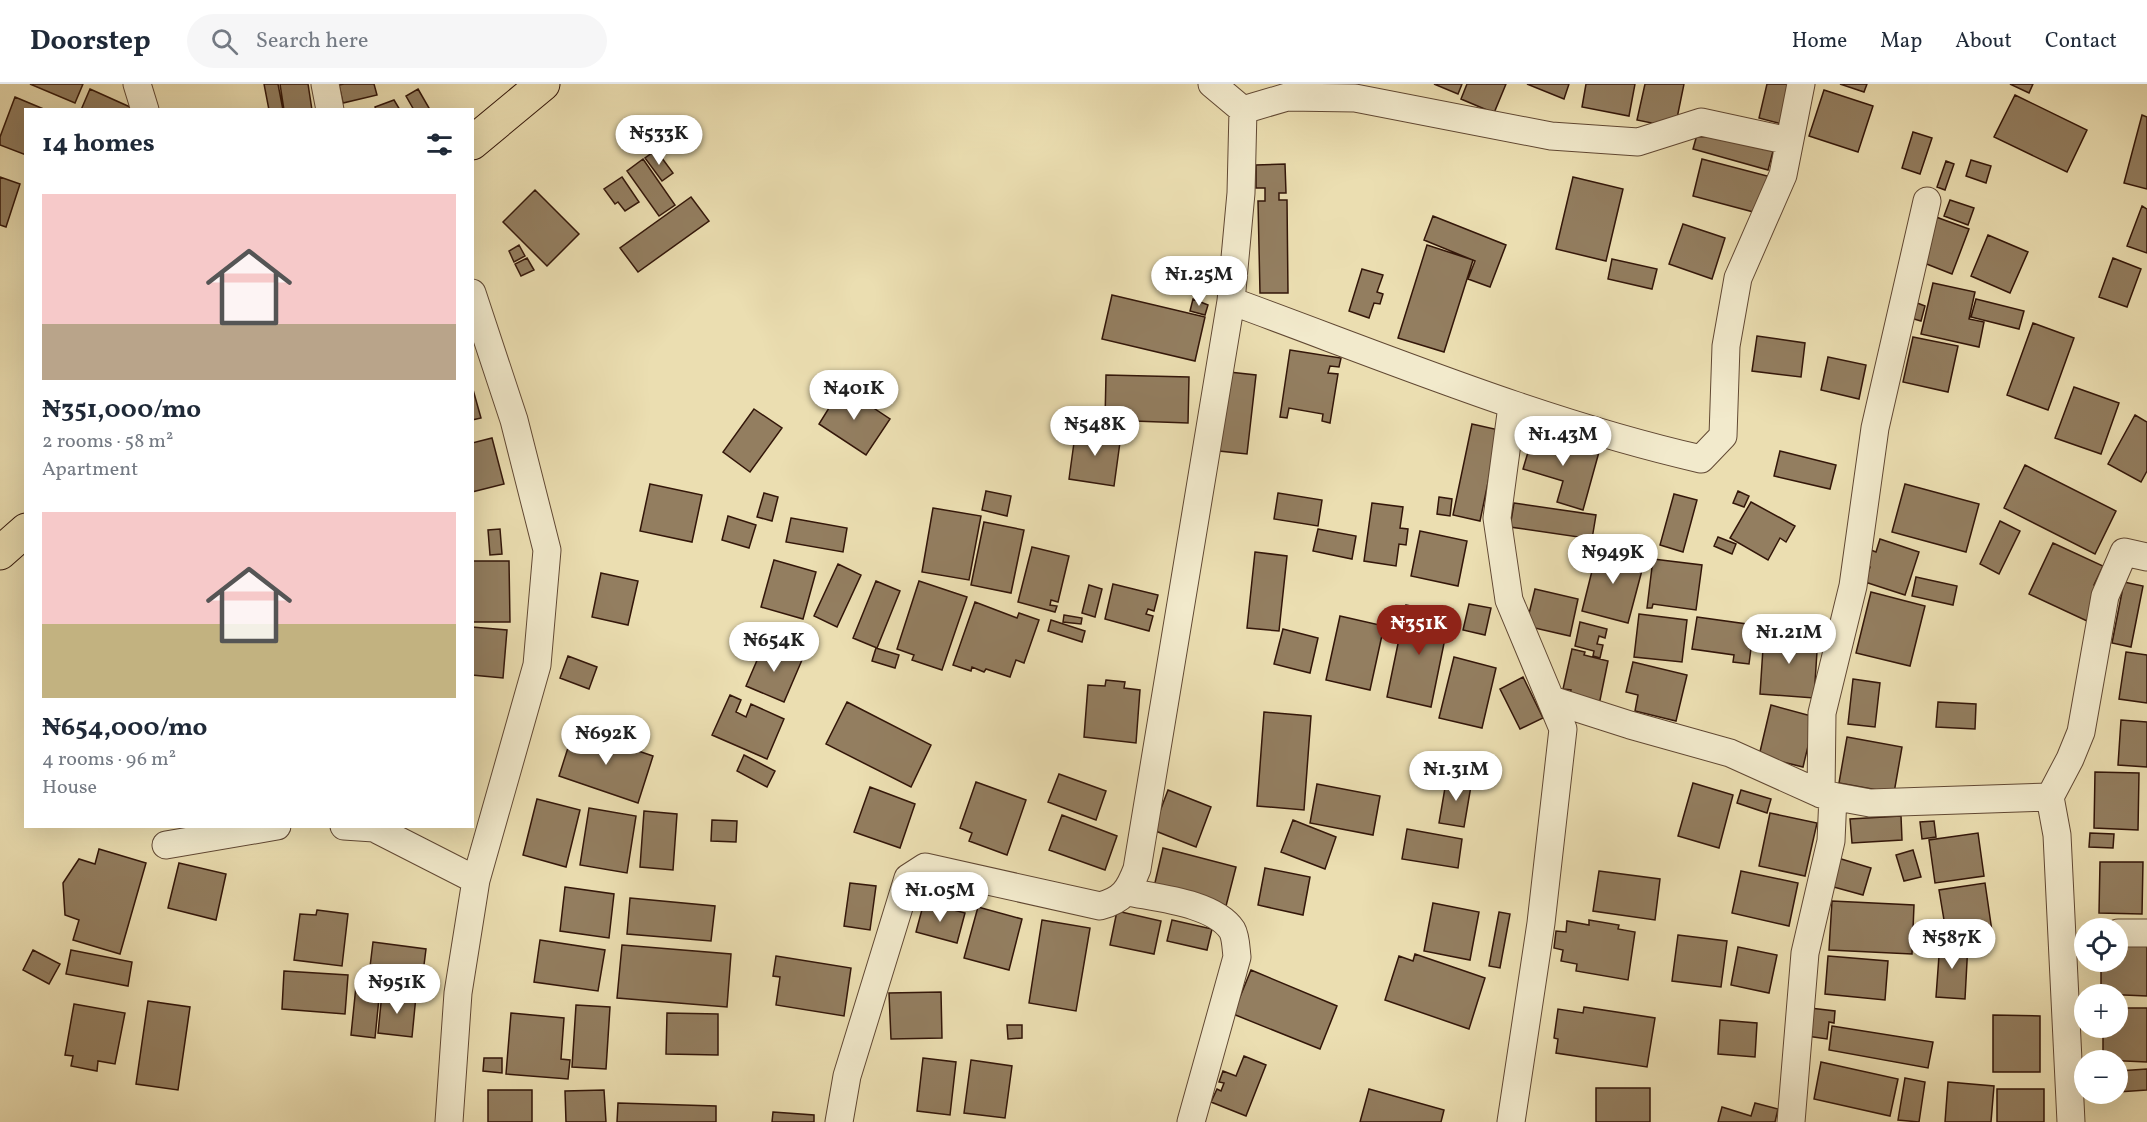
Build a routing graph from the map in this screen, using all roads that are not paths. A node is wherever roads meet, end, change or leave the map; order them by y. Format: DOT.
graph roads {
  1 [pos="137,84"];
  2 [pos="325,84"];
  3 [pos="543,84"];
  4 [pos="1212,84"];
  5 [pos="1801,84"];
  6 [pos="144,108"];
  7 [pos="330,108"];
  8 [pos="1243,111"];
  9 [pos="474,141"];
  10 [pos="1790,141"];
  11 [pos="1927,201"];
  12 [pos="474,299"];
  13 [pos="1231,301"];
  14 [pos="1512,406"];
  15 [pos="24,532"];
  16 [pos="0,552"];
  17 [pos="2147,557"];
  18 [pos="1552,700"];
  19 [pos="1827,795"];
  20 [pos="2050,797"];
  21 [pos="265,828"];
  22 [pos="374,828"];
  23 [pos="166,845"];
  24 [pos="476,880"];
  25 [pos="1128,892"];
  26 [pos="2073,933"];
  27 [pos="2128,933"];
  28 [pos="2147,933"];
  29 [pos="449,1122"];
  30 [pos="839,1122"];
  31 [pos="1191,1122"];
  32 [pos="1510,1122"];
  33 [pos="1791,1122"];
  34 [pos="2071,1122"];
  1 -- 6 [label="street"];
  2 -- 7 [label="street"];
  3 -- 9 [label="main road"];
  4 -- 8 [label="street"];
  5 -- 10 [label="street"];
  8 -- 10 [label="street"];
  8 -- 13 [label="street"];
  10 -- 14 [label="street"];
  11 -- 19 [label="street"];
  12 -- 24 [label="street"];
  13 -- 14 [label="street"];
  13 -- 25 [label="street"];
  14 -- 18 [label="street"];
  15 -- 16 [label="main road"];
  17 -- 20 [label="street"];
  18 -- 19 [label="street"];
  18 -- 32 [label="street"];
  19 -- 20 [label="street"];
  19 -- 33 [label="street"];
  20 -- 26 [label="street"];
  21 -- 23 [label="street"];
  22 -- 24 [label="street"];
  24 -- 29 [label="street"];
  25 -- 30 [label="street"];
  25 -- 31 [label="street"];
  26 -- 34 [label="street"];
  27 -- 28 [label="street"];
}
